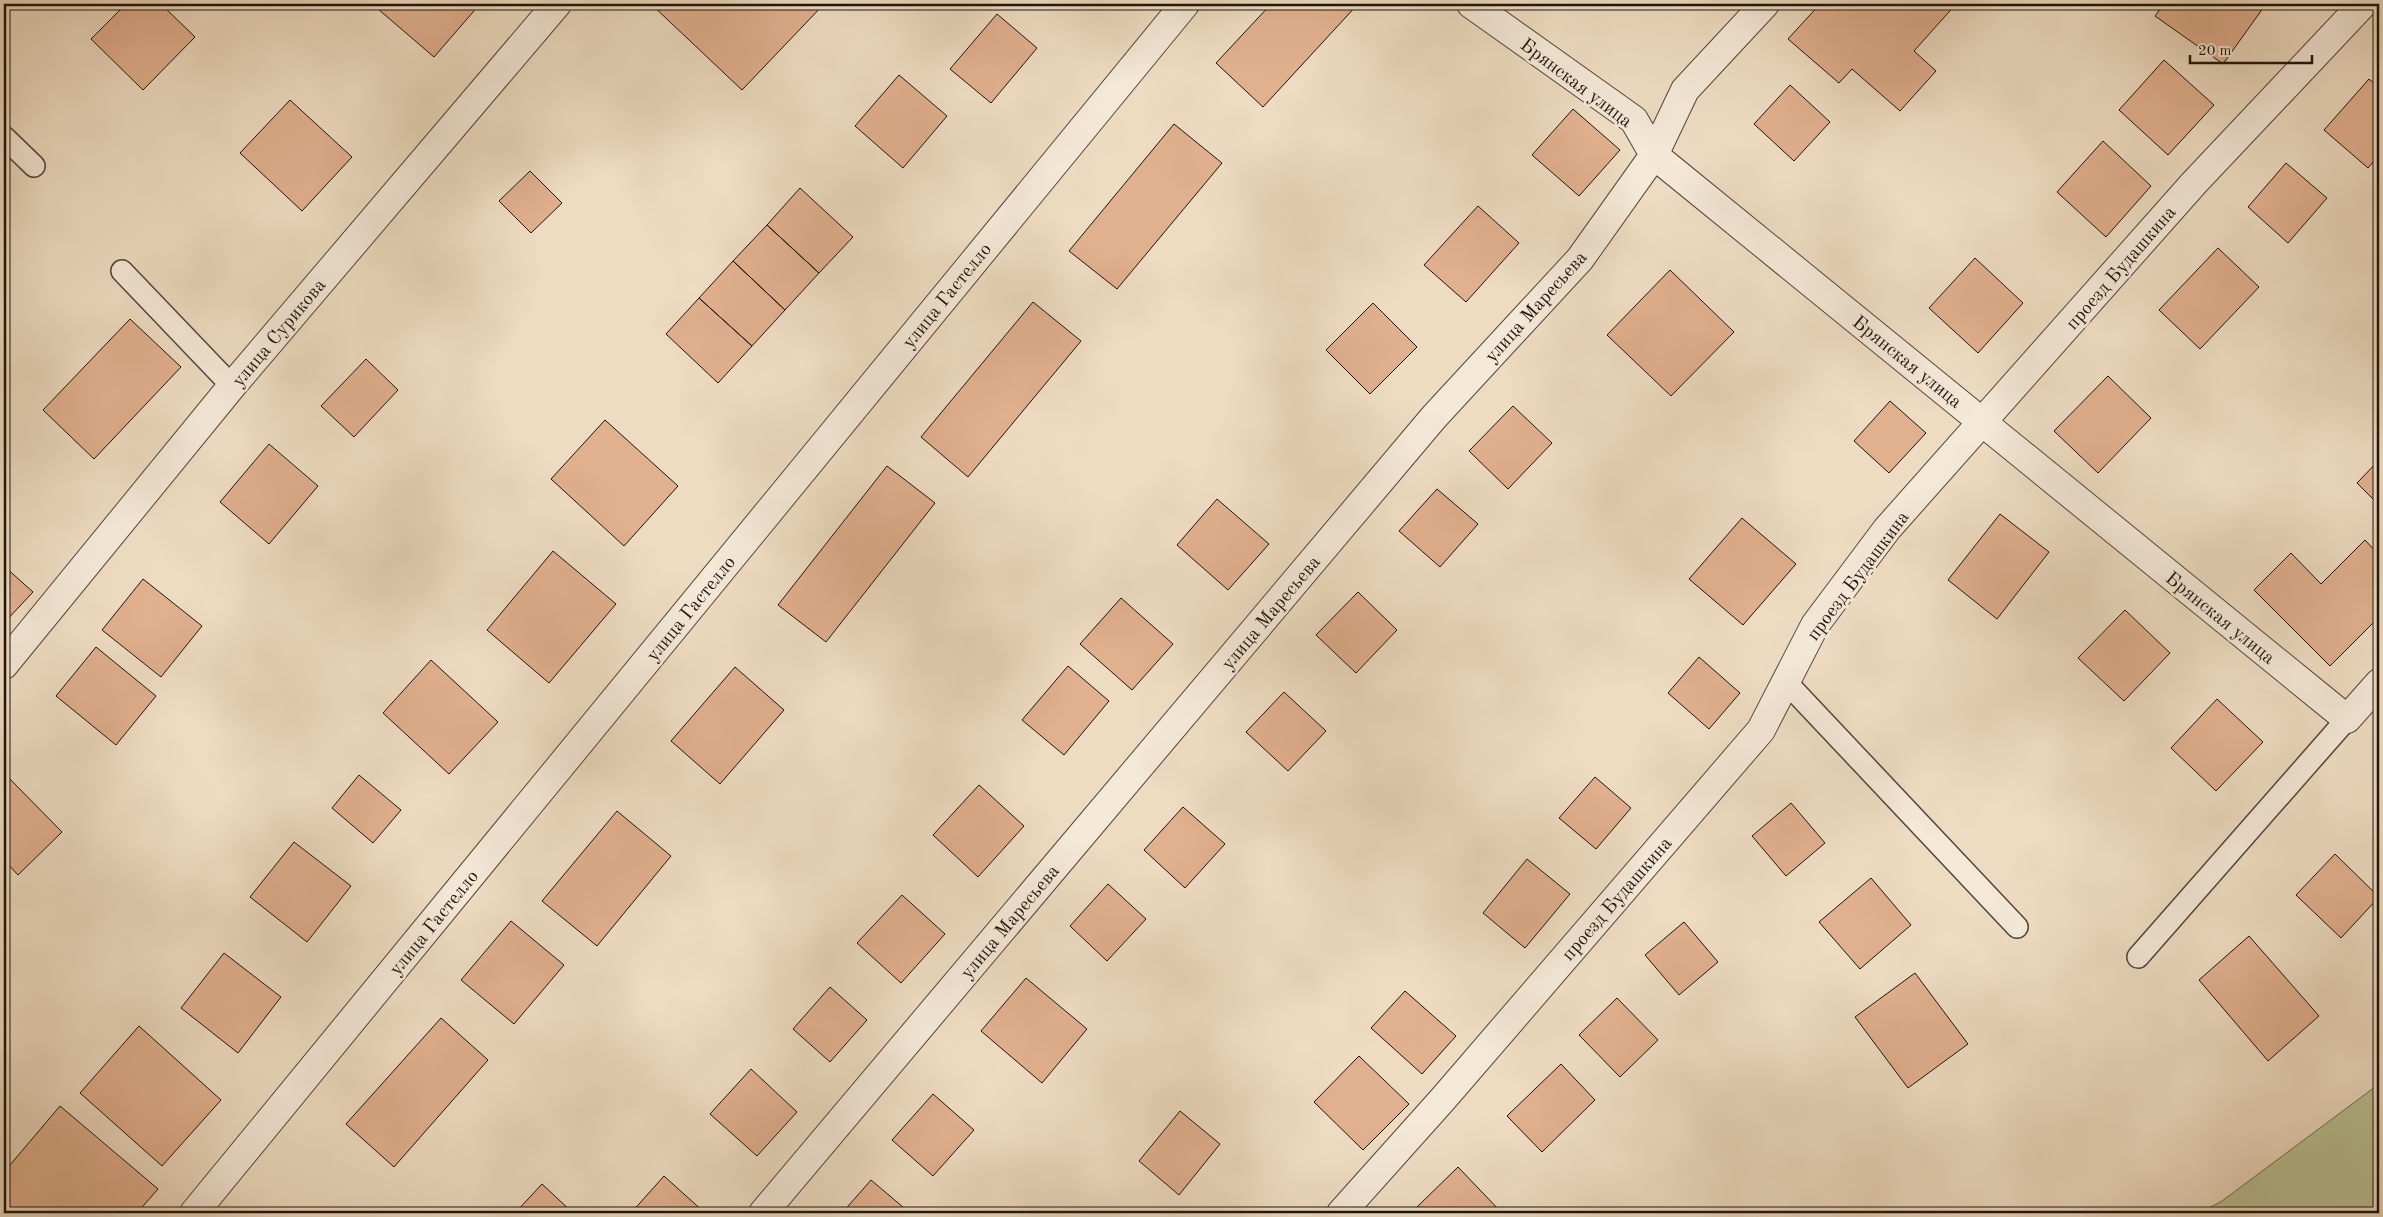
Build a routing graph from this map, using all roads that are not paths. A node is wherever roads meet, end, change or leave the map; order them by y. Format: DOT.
graph roads {
  1 [pos="557,4"];
  2 [pos="1185,4"];
  3 [pos="1471,4"];
  4 [pos="1764,4"];
  5 [pos="2363,4"];
  6 [pos="4,137"];
  7 [pos="1654,155"];
  8 [pos="34,166"];
  9 [pos="122,271"];
  10 [pos="232,386"];
  11 [pos="1984,422"];
  12 [pos="4,666"];
  13 [pos="1786,682"];
  14 [pos="2379,683"];
  15 [pos="2347,720"];
  16 [pos="2017,927"];
  17 [pos="2138,957"];
  18 [pos="194,1213"];
  19 [pos="763,1213"];
  20 [pos="1341,1213"];
  1 -- 10 [label="street, улица Сурикова"];
  2 -- 18 [label="street, улица Гастелло"];
  3 -- 7 [label="street, Брянская улица"];
  4 -- 7 [label="street, улица Маресьева"];
  5 -- 11 [label="street, проезд Будашкина"];
  6 -- 8 [label="lane"];
  7 -- 11 [label="street, Брянская улица"];
  7 -- 19 [label="street, улица Маресьева"];
  9 -- 10 [label="lane"];
  10 -- 12 [label="street, улица Сурикова"];
  11 -- 13 [label="street, проезд Будашкина"];
  11 -- 15 [label="street, Брянская улица"];
  13 -- 16 [label="lane"];
  13 -- 20 [label="street, проезд Будашкина"];
  14 -- 15 [label="street"];
  15 -- 17 [label="lane"];
}
